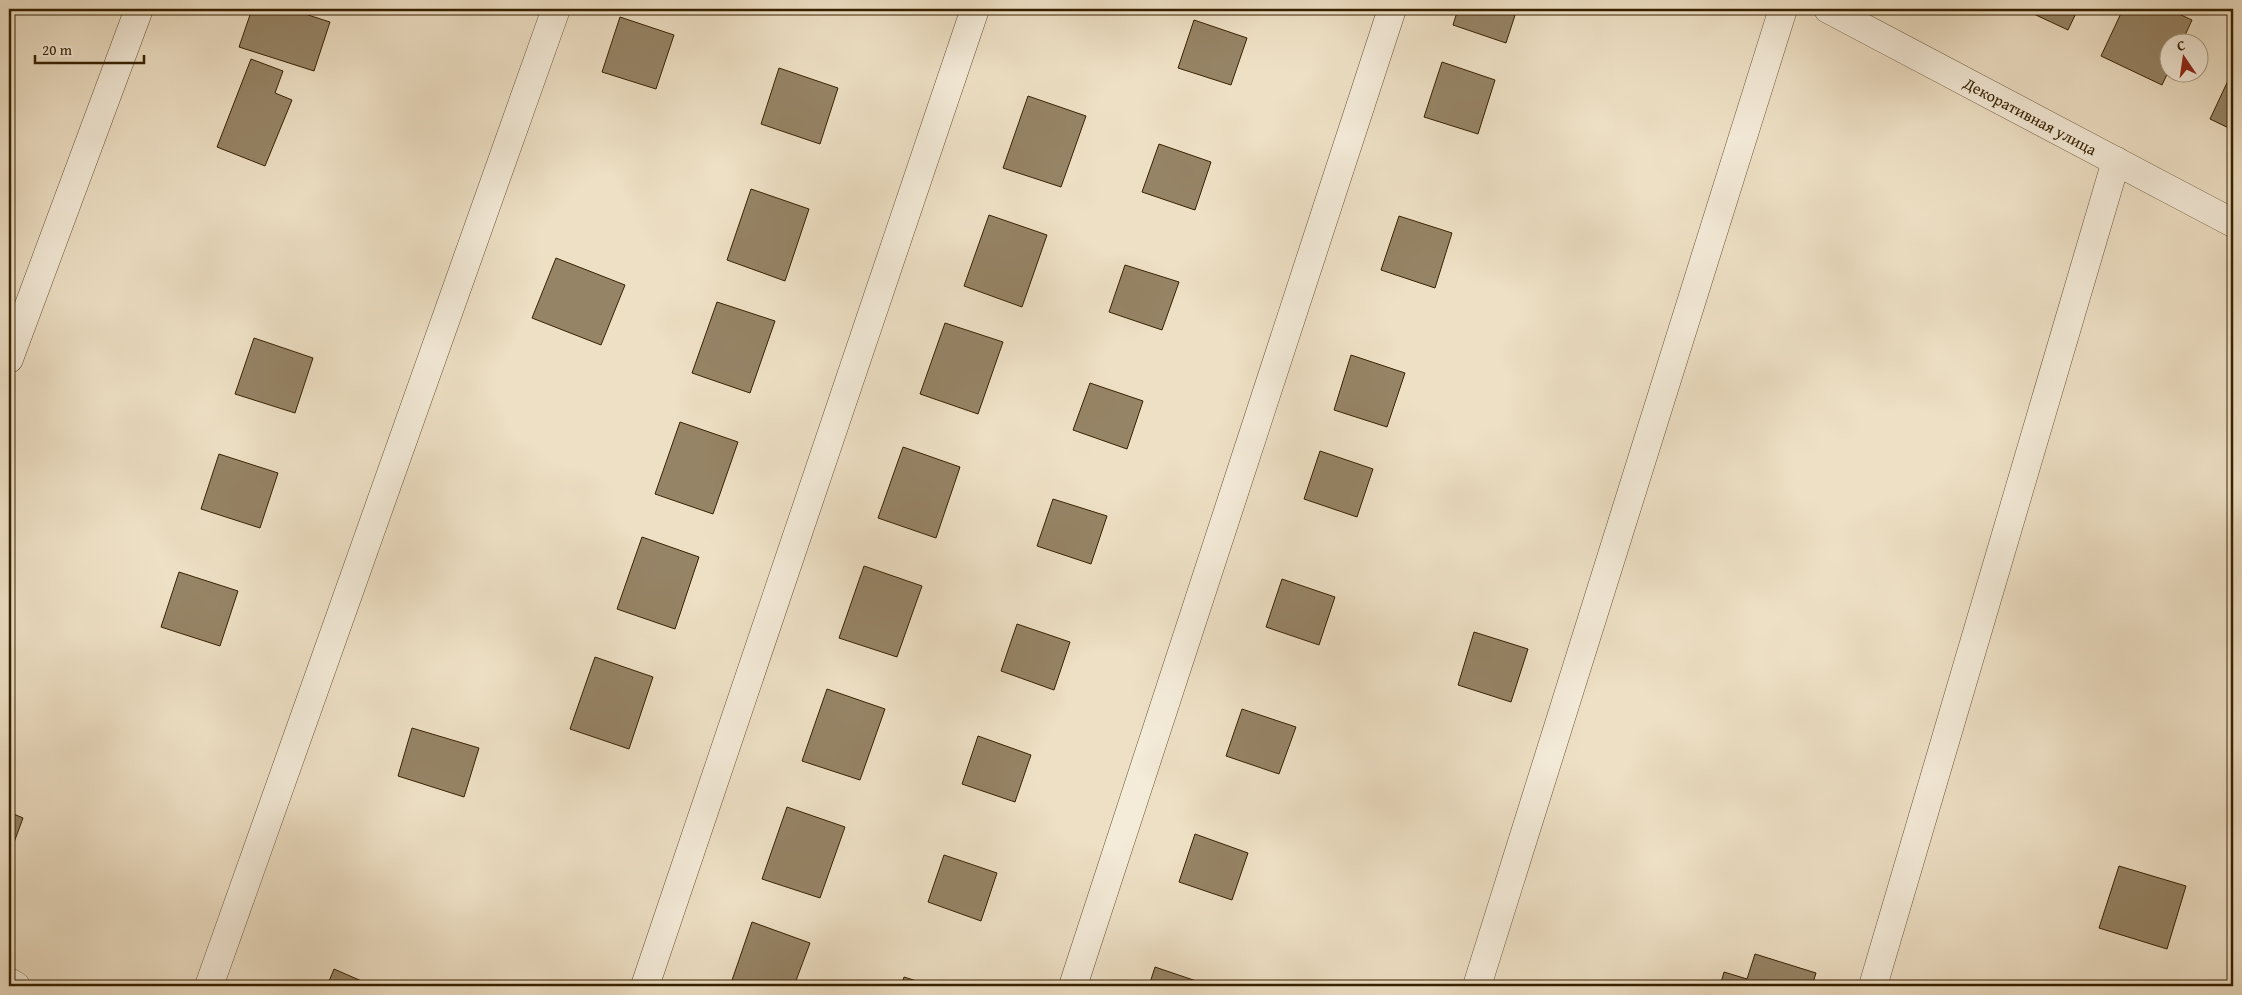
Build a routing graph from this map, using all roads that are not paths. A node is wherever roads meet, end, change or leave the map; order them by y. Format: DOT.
graph roads {
  1 [pos="139,9"];
  2 [pos="556,9"];
  3 [pos="975,9"];
  4 [pos="1392,9"];
  5 [pos="1783,9"];
  6 [pos="1828,9"];
  7 [pos="2116,161"];
  8 [pos="2233,222"];
  9 [pos="9,359"];
  10 [pos="9,982"];
  11 [pos="16,986"];
  12 [pos="209,986"];
  13 [pos="645,986"];
  14 [pos="1073,986"];
  15 [pos="1477,986"];
  16 [pos="1873,986"];
  1 -- 9 [label="street"];
  2 -- 12 [label="street"];
  3 -- 13 [label="street"];
  4 -- 14 [label="street"];
  5 -- 15 [label="street"];
  6 -- 7 [label="street, Декоративная улица"];
  7 -- 8 [label="street, Декоративная улица"];
  7 -- 16 [label="street"];
  10 -- 11 [label="street"];
}
